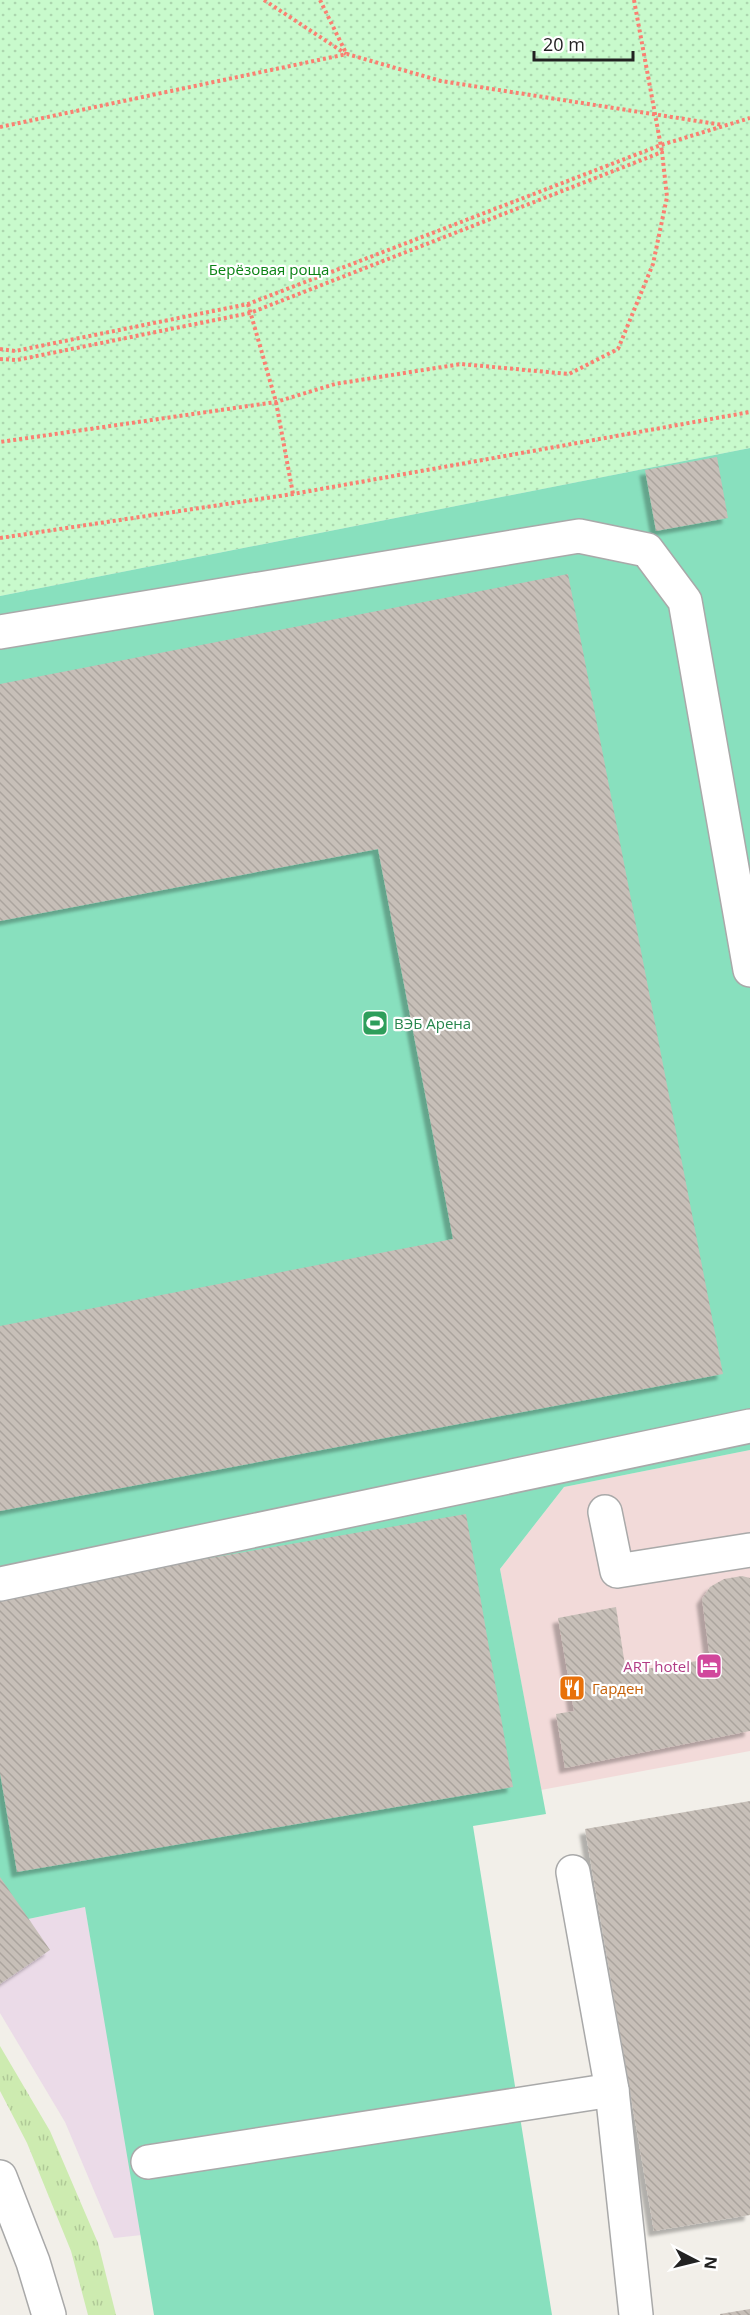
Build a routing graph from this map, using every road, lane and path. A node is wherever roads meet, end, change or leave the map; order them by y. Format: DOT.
graph roads {
  1 [pos="264,0"];
  2 [pos="320,0"];
  3 [pos="633,0"];
  4 [pos="346,54"];
  5 [pos="656,115"];
  6 [pos="750,118"];
  7 [pos="724,125"];
  8 [pos="0,127"];
  9 [pos="661,145"];
  10 [pos="662,152"];
  11 [pos="248,304"];
  12 [pos="250,313"];
  13 [pos="0,349"];
  14 [pos="0,359"];
  15 [pos="276,402"];
  16 [pos="750,412"];
  17 [pos="0,442"];
  18 [pos="293,494"];
  19 [pos="0,538"];
  20 [pos="0,632"];
  21 [pos="750,970"];
  22 [pos="750,1426"];
  23 [pos="605,1512"];
  24 [pos="750,1551"];
  25 [pos="0,1584"];
  26 [pos="573,1872"];
  27 [pos="612,2090"];
  28 [pos="148,2162"];
  29 [pos="0,2177"];
  30 [pos="49,2315"];
  31 [pos="636,2315"];
  1 -- 4 [label="path"];
  2 -- 4 [label="path"];
  3 -- 5 [label="path"];
  4 -- 5 [label="path"];
  4 -- 8 [label="path"];
  5 -- 7 [label="path"];
  5 -- 9 [label="path"];
  6 -- 7 [label="path"];
  7 -- 9 [label="path"];
  9 -- 10 [label="path"];
  9 -- 11 [label="path"];
  10 -- 12 [label="path"];
  10 -- 15 [label="path"];
  11 -- 12 [label="path"];
  11 -- 13 [label="path"];
  12 -- 14 [label="path"];
  12 -- 15 [label="path"];
  15 -- 17 [label="path"];
  15 -- 18 [label="path"];
  16 -- 18 [label="path"];
  18 -- 19 [label="path"];
  20 -- 21 [label="street"];
  22 -- 25 [label="street"];
  23 -- 24 [label="street"];
  26 -- 27 [label="street"];
  27 -- 28 [label="street"];
  27 -- 31 [label="street"];
  29 -- 30 [label="street"];
}
